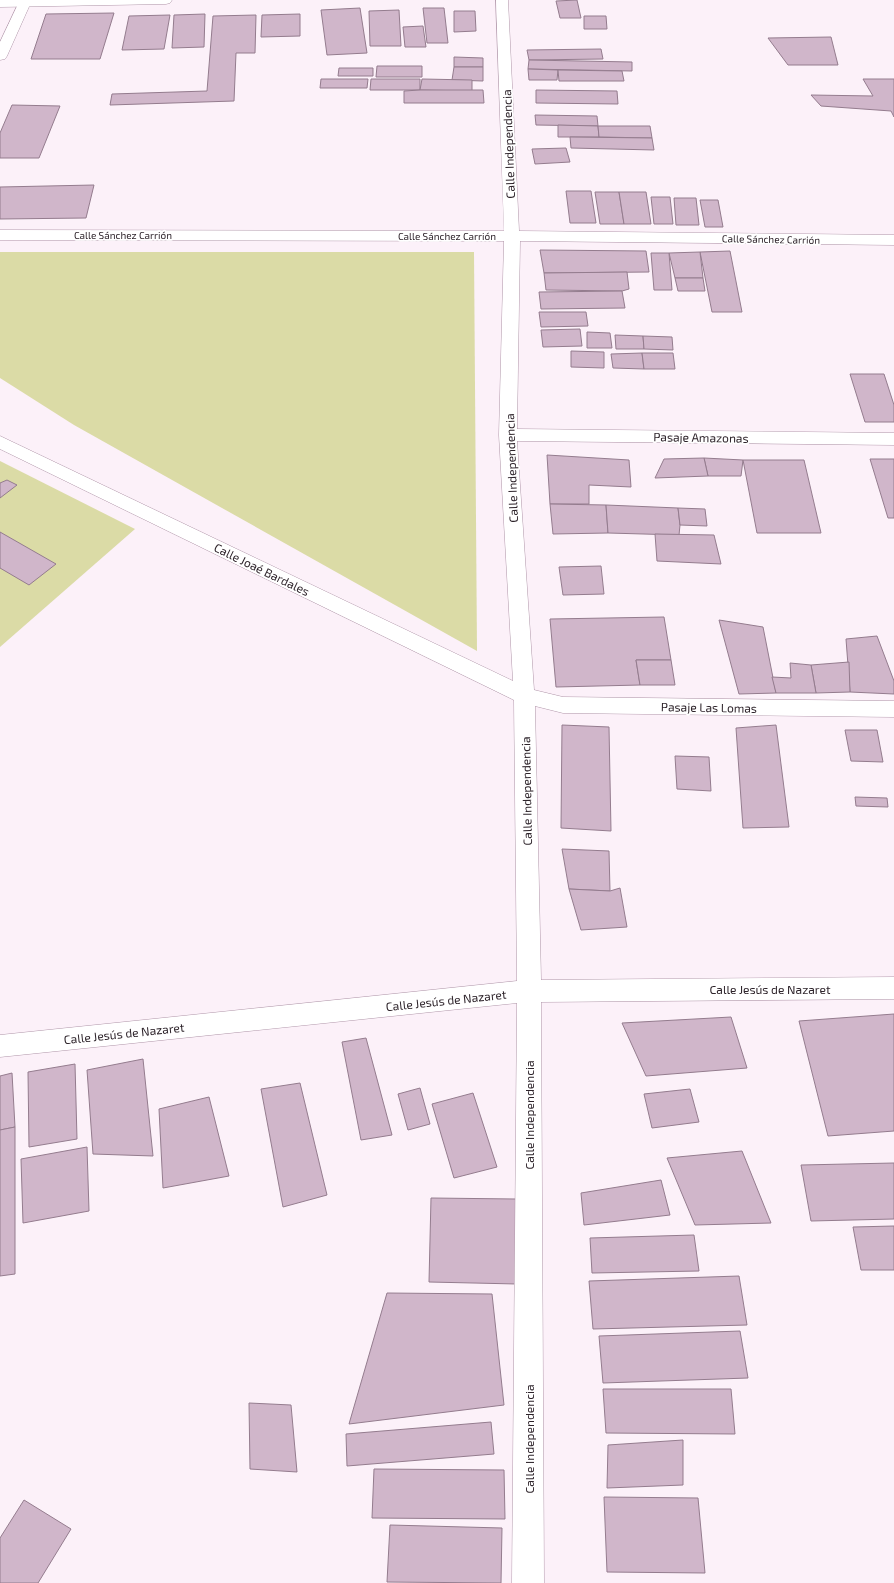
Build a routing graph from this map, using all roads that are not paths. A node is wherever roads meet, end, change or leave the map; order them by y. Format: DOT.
graph roads {
  1 [pos="166,0"];
  2 [pos="502,0"];
  3 [pos="26,1"];
  4 [pos="0,3"];
  5 [pos="0,56"];
  6 [pos="0,235"];
  7 [pos="512,236"];
  8 [pos="894,240"];
  9 [pos="508,435"];
  10 [pos="894,438"];
  11 [pos="0,442"];
  12 [pos="524,696"];
  13 [pos="894,709"];
  14 [pos="894,988"];
  15 [pos="529,991"];
  16 [pos="0,1046"];
  17 [pos="528,1583"];
  1 -- 3 [label="street"];
  2 -- 7 [label="street, Calle Independencia"];
  3 -- 4 [label="street"];
  3 -- 5 [label="street"];
  6 -- 7 [label="street, Calle Sánchez Carrión"];
  7 -- 8 [label="street, Calle Sánchez Carrión"];
  7 -- 9 [label="street, Calle Independencia"];
  9 -- 10 [label="street, Pasaje Amazonas"];
  9 -- 12 [label="street, Calle Independencia"];
  11 -- 12 [label="street, Calle Joaé Bardales"];
  12 -- 13 [label="street, Pasaje Las Lomas"];
  12 -- 15 [label="street, Calle Independencia"];
  14 -- 15 [label="street, Calle Jesús de Nazaret"];
  15 -- 16 [label="street, Calle Jesús de Nazaret"];
  15 -- 17 [label="street, Calle Independencia"];
}
